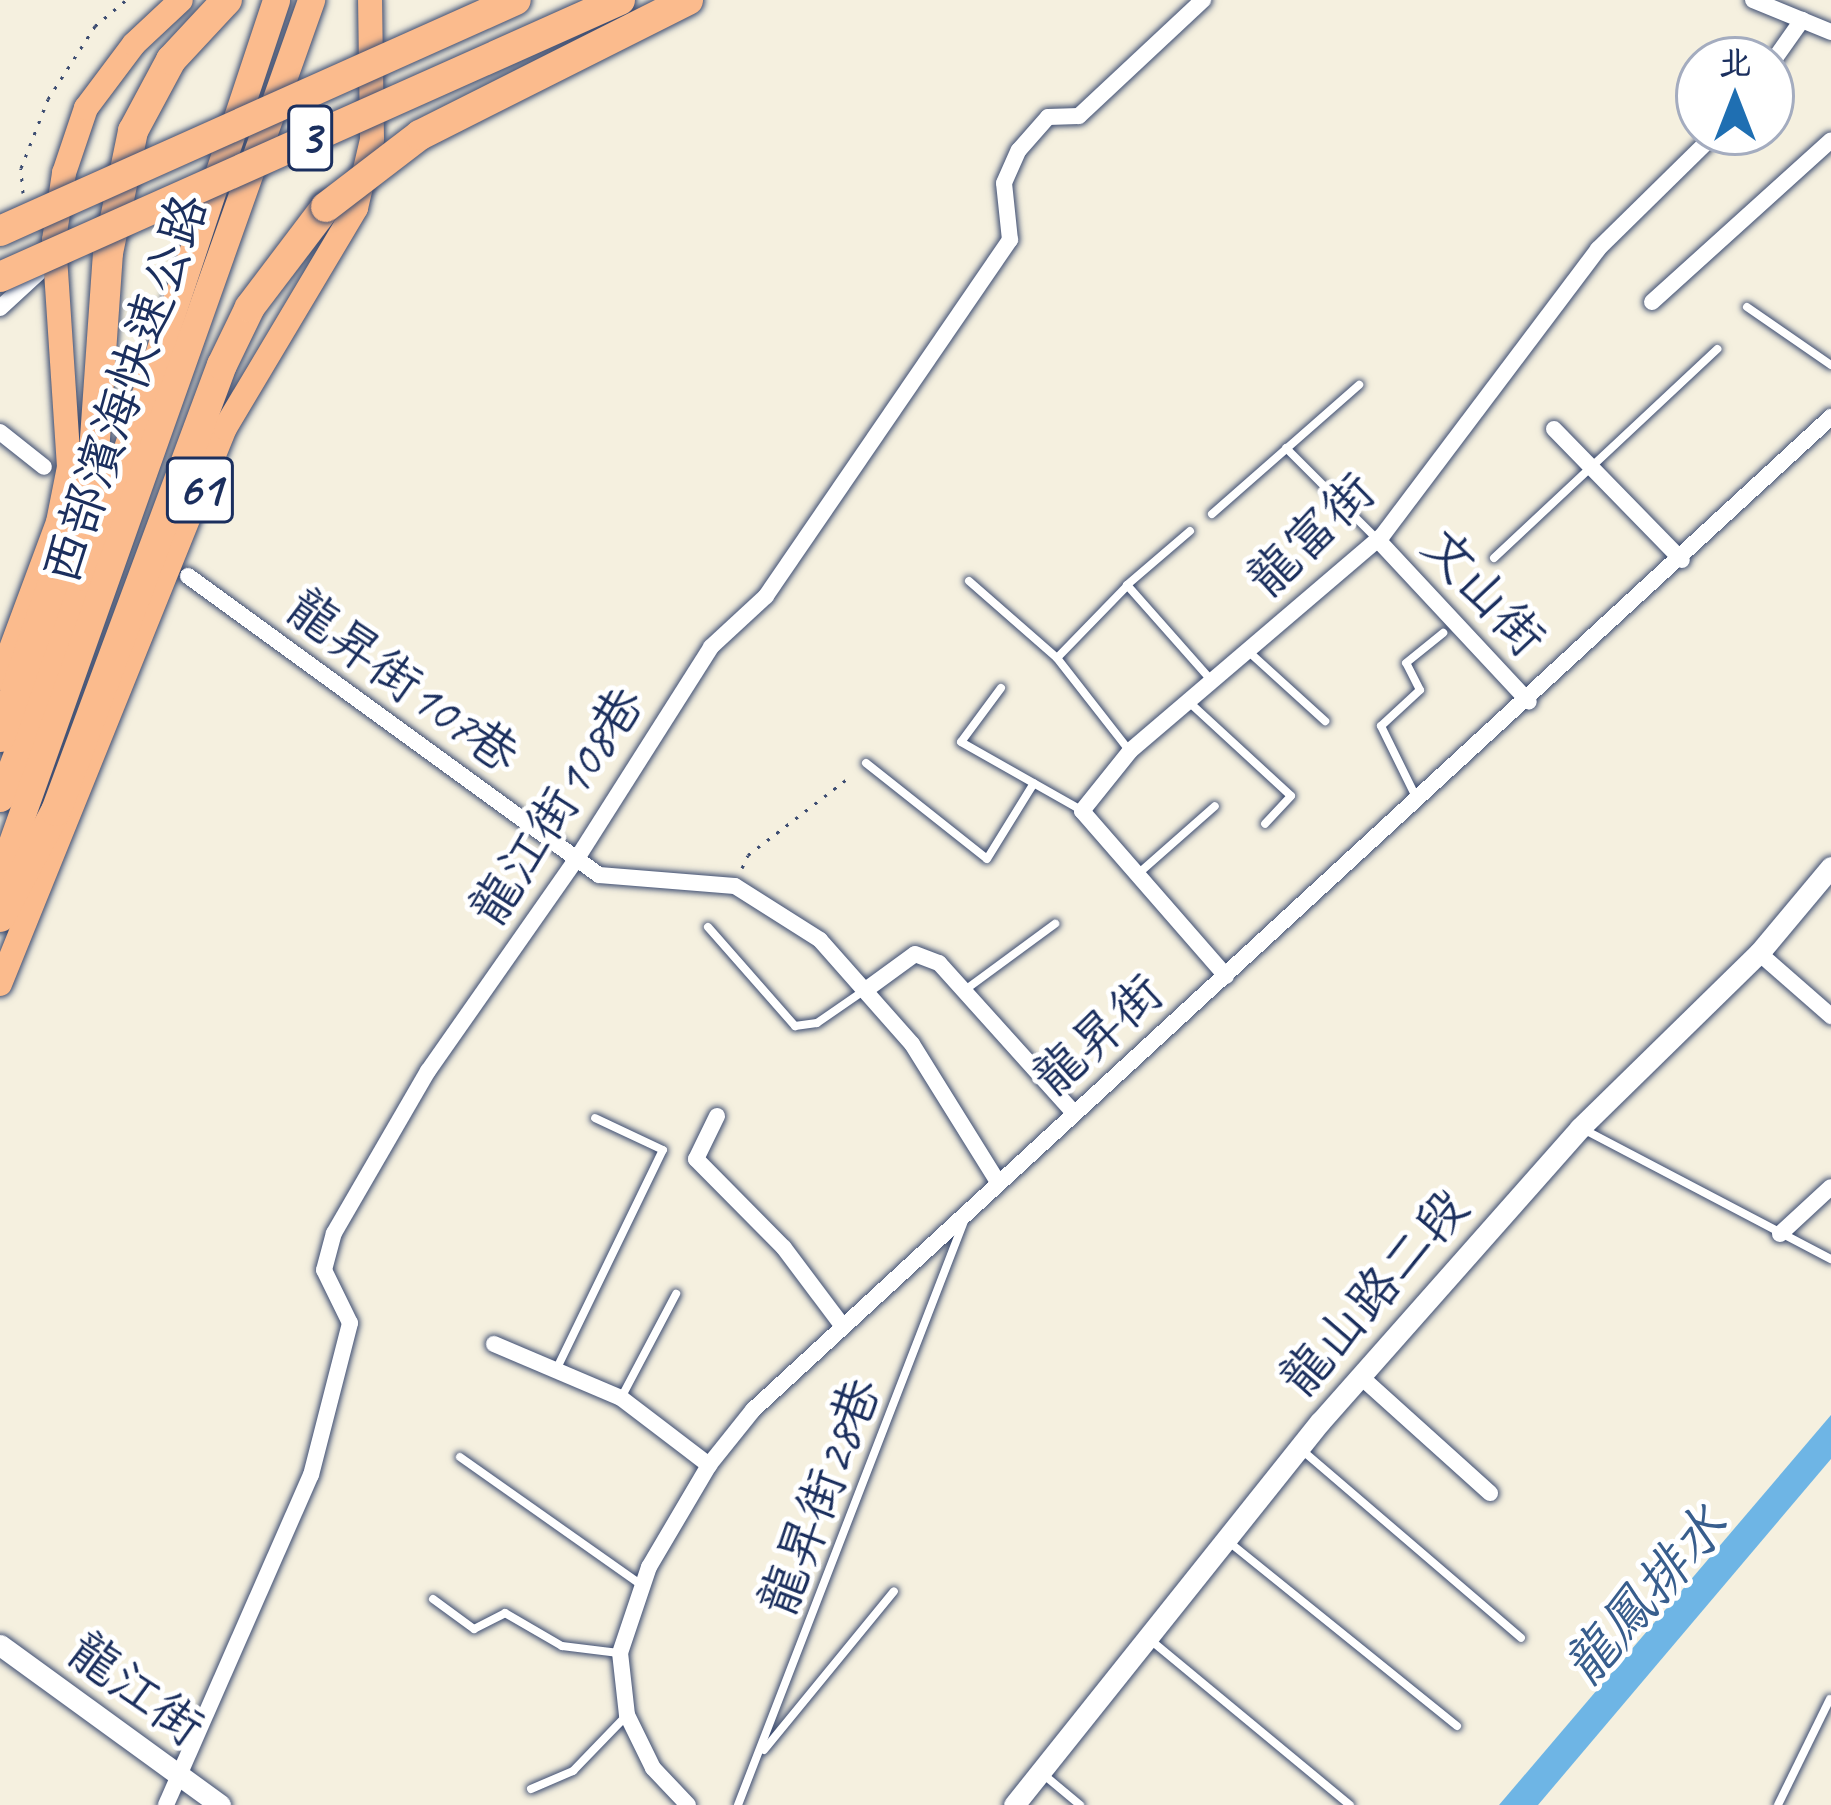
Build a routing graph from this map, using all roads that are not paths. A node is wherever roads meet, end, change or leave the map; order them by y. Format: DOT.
graph roads {
  1 [pos="181,0"];
  2 [pos="227,0"];
  3 [pos="276,0"];
  4 [pos="311,0"];
  5 [pos="370,0"];
  6 [pos="516,0"];
  7 [pos="620,0"];
  8 [pos="688,0"];
  9 [pos="1203,0"];
  10 [pos="1753,0"];
  11 [pos="1802,20"];
  12 [pos="1831,32"];
  13 [pos="1791,36"];
  14 [pos="1831,140"];
  15 [pos="1693,156"];
  16 [pos="12,221"];
  17 [pos="55,264"];
  18 [pos="0,277"];
  19 [pos="1652,302"];
  20 [pos="1747,307"];
  21 [pos="0,308"];
  22 [pos="1717,349"];
  23 [pos="1831,365"];
  24 [pos="1359,385"];
  25 [pos="1831,417"];
  26 [pos="1554,429"];
  27 [pos="0,432"];
  28 [pos="1286,448"];
  29 [pos="44,466"];
  30 [pos="1590,466"];
  31 [pos="1213,514"];
  32 [pos="1190,531"];
  33 [pos="1378,540"];
  34 [pos="1494,558"];
  35 [pos="1682,560"];
  36 [pos="188,576"];
  37 [pos="969,580"];
  38 [pos="1127,585"];
  39 [pos="1443,633"];
  40 [pos="1248,651"];
  41 [pos="1057,658"];
  42 [pos="0,678"];
  43 [pos="1213,681"];
  44 [pos="1001,688"];
  45 [pos="1189,701"];
  46 [pos="1529,701"];
  47 [pos="1325,721"];
  48 [pos="0,736"];
  49 [pos="1130,752"];
  50 [pos="866,763"];
  51 [pos="1034,783"];
  52 [pos="0,798"];
  53 [pos="1418,802"];
  54 [pos="1215,806"];
  55 [pos="1082,811"];
  56 [pos="1265,824"];
  57 [pos="576,860"];
  58 [pos="1831,867"];
  59 [pos="1138,874"];
  60 [pos="0,876"];
  61 [pos="0,917"];
  62 [pos="1055,924"];
  63 [pos="708,927"];
  64 [pos="1759,953"];
  65 [pos="1226,976"];
  66 [pos="0,984"];
  67 [pos="867,989"];
  68 [pos="964,991"];
  69 [pos="1831,1016"];
  70 [pos="1074,1113"];
  71 [pos="717,1116"];
  72 [pos="595,1118"];
  73 [pos="1580,1127"];
  74 [pos="998,1182"];
  75 [pos="1831,1187"];
  76 [pos="967,1214"];
  77 [pos="1780,1234"];
  78 [pos="1831,1259"];
  79 [pos="676,1294"];
  80 [pos="841,1324"];
  81 [pos="494,1344"];
  82 [pos="558,1366"];
  83 [pos="1360,1376"];
  84 [pos="621,1398"];
  85 [pos="1299,1448"];
  86 [pos="460,1457"];
  87 [pos="710,1465"];
  88 [pos="1490,1493"];
  89 [pos="1225,1539"];
  90 [pos="641,1584"];
  91 [pos="894,1591"];
  92 [pos="433,1599"];
  93 [pos="1147,1636"];
  94 [pos="1521,1638"];
  95 [pos="0,1645"];
  96 [pos="620,1653"];
  97 [pos="1830,1700"];
  98 [pos="627,1715"];
  99 [pos="1457,1726"];
  100 [pos="759,1756"];
  101 [pos="1040,1772"];
  102 [pos="179,1777"];
  103 [pos="531,1790"];
  104 [pos="166,1805"];
  105 [pos="220,1805"];
  106 [pos="688,1805"];
  107 [pos="738,1805"];
  108 [pos="1014,1805"];
  109 [pos="1080,1805"];
  110 [pos="1350,1805"];
  111 [pos="1778,1805"];
  1 -- 17 [label="main road"];
  2 -- 48 [label="highway, bridge"];
  3 -- 52 [label="highway, 西部濱海快速公路 / 61"];
  4 -- 60 [label="highway, 西部濱海快速公路 / 61"];
  5 -- 66 [label="main road, 61"];
  6 -- 16 [label="highway, 3, bridge"];
  7 -- 18 [label="highway, 3, bridge"];
  8 -- 61 [label="highway, bridge"];
  9 -- 57 [label="street, 龍江街108巷"];
  10 -- 11 [label="street"];
  11 -- 12 [label="street"];
  11 -- 13 [label="street"];
  14 -- 19 [label="street"];
  15 -- 33 [label="street, 龍富街"];
  17 -- 21 [label="street"];
  17 -- 42 [label="main road"];
  20 -- 23 [label="lane"];
  22 -- 30 [label="lane"];
  24 -- 28 [label="lane"];
  25 -- 35 [label="street, 龍昇街"];
  26 -- 30 [label="street"];
  27 -- 29 [label="street"];
  28 -- 31 [label="lane"];
  28 -- 33 [label="lane"];
  30 -- 34 [label="lane"];
  30 -- 35 [label="street"];
  32 -- 38 [label="lane"];
  33 -- 40 [label="street, 龍富街"];
  33 -- 46 [label="street, 文山街"];
  35 -- 46 [label="street, 龍昇街"];
  36 -- 57 [label="street, 龍昇街107巷"];
  37 -- 41 [label="lane"];
  38 -- 41 [label="lane"];
  38 -- 43 [label="lane"];
  39 -- 53 [label="lane"];
  40 -- 43 [label="street, 龍富街"];
  40 -- 47 [label="lane"];
  41 -- 49 [label="lane"];
  43 -- 45 [label="street, 龍富街"];
  44 -- 51 [label="lane"];
  45 -- 49 [label="street, 龍富街"];
  45 -- 56 [label="lane"];
  46 -- 53 [label="street, 龍昇街"];
  49 -- 55 [label="street, 龍富街"];
  50 -- 51 [label="lane"];
  51 -- 55 [label="lane"];
  53 -- 65 [label="street, 龍昇街"];
  54 -- 59 [label="lane"];
  55 -- 59 [label="street"];
  57 -- 67 [label="street, 龍昇街107巷"];
  57 -- 102 [label="street, 龍江街108巷"];
  58 -- 64 [label="street, 龍山路二段"];
  59 -- 65 [label="street"];
  62 -- 68 [label="lane"];
  63 -- 67 [label="lane"];
  64 -- 69 [label="street"];
  64 -- 73 [label="street, 龍山路二段"];
  65 -- 70 [label="street, 龍昇街"];
  67 -- 68 [label="street"];
  67 -- 74 [label="street, 龍昇街107巷"];
  68 -- 70 [label="street"];
  70 -- 74 [label="street, 龍昇街"];
  71 -- 80 [label="street"];
  72 -- 82 [label="lane"];
  73 -- 77 [label="lane"];
  73 -- 83 [label="street, 龍山路二段"];
  74 -- 76 [label="street, 龍昇街"];
  75 -- 77 [label="street"];
  76 -- 80 [label="street, 龍昇街"];
  76 -- 100 [label="lane, 龍昇街28巷"];
  77 -- 78 [label="lane"];
  79 -- 84 [label="lane"];
  80 -- 87 [label="street, 龍昇街"];
  81 -- 82 [label="street"];
  82 -- 84 [label="street"];
  83 -- 85 [label="street, 龍山路二段"];
  83 -- 88 [label="street"];
  84 -- 87 [label="street"];
  85 -- 89 [label="street, 龍山路二段"];
  85 -- 94 [label="lane"];
  86 -- 90 [label="lane"];
  87 -- 90 [label="street, 龍昇街"];
  89 -- 93 [label="street, 龍山路二段"];
  89 -- 99 [label="lane"];
  90 -- 96 [label="street, 龍昇街"];
  91 -- 100 [label="lane"];
  92 -- 96 [label="lane"];
  93 -- 101 [label="street, 龍山路二段"];
  93 -- 110 [label="lane"];
  95 -- 102 [label="street, 龍江街"];
  96 -- 98 [label="street, 龍昇街"];
  97 -- 111 [label="lane"];
  98 -- 103 [label="lane"];
  98 -- 106 [label="street, 龍昇街"];
  100 -- 107 [label="lane, 龍昇街28巷"];
  101 -- 108 [label="street, 龍山路二段"];
  101 -- 109 [label="lane"];
  102 -- 104 [label="street, 龍江街108巷"];
  102 -- 105 [label="street, 龍江街"];
}
